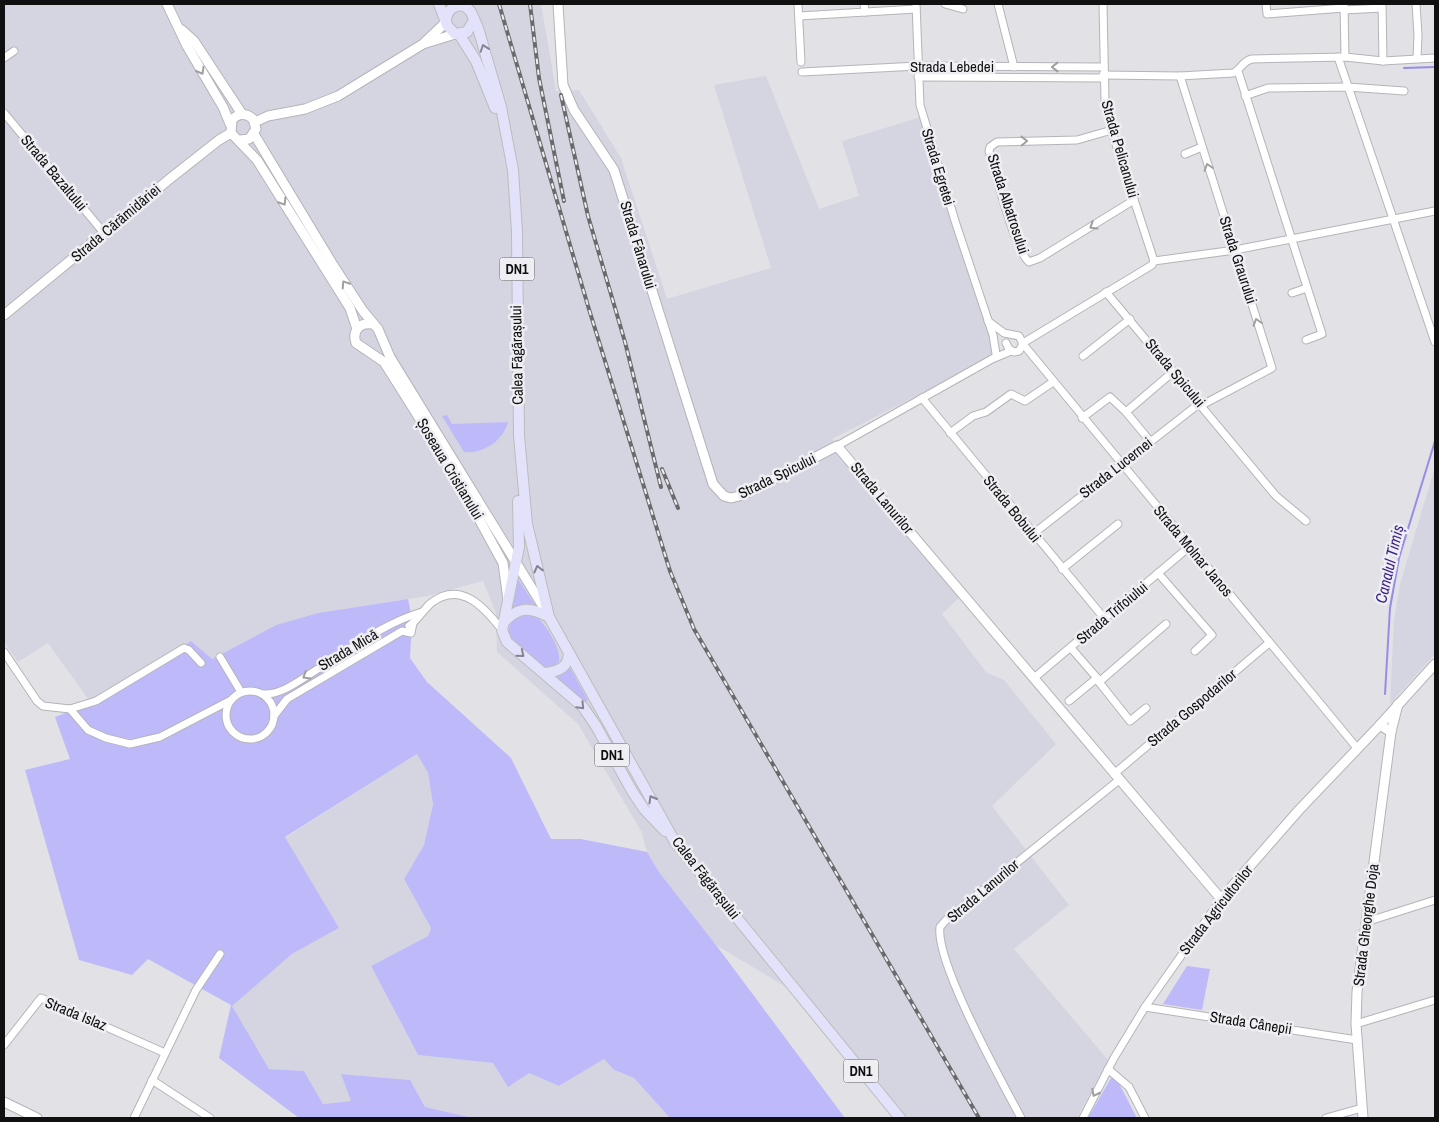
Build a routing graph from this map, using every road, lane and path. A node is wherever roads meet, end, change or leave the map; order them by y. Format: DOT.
graph roads {
  1 [pos="167,4"];
  2 [pos="440,4"];
  3 [pos="558,4"];
  4 [pos="798,4"];
  5 [pos="945,4"];
  6 [pos="998,4"];
  7 [pos="1103,4"];
  8 [pos="1266,4"];
  9 [pos="1416,4"];
  10 [pos="464,5"];
  11 [pos="916,6"];
  12 [pos="1382,6"];
  13 [pos="1344,7"];
  14 [pos="864,8"];
  15 [pos="963,10"];
  16 [pos="799,16"];
  17 [pos="446,20"];
  18 [pos="474,20"];
  19 [pos="180,28"];
  20 [pos="457,34"];
  21 [pos="423,44"];
  22 [pos="14,51"];
  23 [pos="1342,57"];
  24 [pos="4,58"];
  25 [pos="1417,58"];
  26 [pos="1435,58"];
  27 [pos="1383,61"];
  28 [pos="801,62"];
  29 [pos="918,66"];
  30 [pos="1014,66"];
  31 [pos="1103,67"];
  32 [pos="1238,71"];
  33 [pos="802,72"];
  34 [pos="1180,76"];
  35 [pos="1103,77"];
  36 [pos="918,78"];
  37 [pos="1348,87"];
  38 [pos="1404,91"];
  39 [pos="1246,96"];
  40 [pos="4,114"];
  41 [pos="242,114"];
  42 [pos="255,122"];
  43 [pos="503,125"];
  44 [pos="231,129"];
  45 [pos="1112,130"];
  46 [pos="254,134"];
  47 [pos="240,140"];
  48 [pos="1202,147"];
  49 [pos="1185,154"];
  50 [pos="1134,200"];
  51 [pos="1435,211"];
  52 [pos="1393,219"];
  53 [pos="104,232"];
  54 [pos="1291,239"];
  55 [pos="1235,250"];
  56 [pos="1154,262"];
  57 [pos="1307,288"];
  58 [pos="1106,292"];
  59 [pos="1292,293"];
  60 [pos="4,315"];
  61 [pos="1130,319"];
  62 [pos="988,320"];
  63 [pos="372,324"];
  64 [pos="357,329"];
  65 [pos="993,335"];
  66 [pos="380,336"];
  67 [pos="1021,339"];
  68 [pos="1306,340"];
  69 [pos="1435,342"];
  70 [pos="1010,348"];
  71 [pos="366,349"];
  72 [pos="1030,354"];
  73 [pos="994,356"];
  74 [pos="1083,356"];
  75 [pos="1174,371"];
  76 [pos="1052,382"];
  77 [pos="922,398"];
  78 [pos="1201,404"];
  79 [pos="1126,412"];
  80 [pos="1082,418"];
  81 [pos="950,432"];
  82 [pos="519,436"];
  83 [pos="1150,441"];
  84 [pos="838,446"];
  85 [pos="1120,464"];
  86 [pos="719,492"];
  87 [pos="1306,521"];
  88 [pos="1118,524"];
  89 [pos="1033,534"];
  90 [pos="1189,547"];
  91 [pos="517,566"];
  92 [pos="1062,569"];
  93 [pos="1158,573"];
  94 [pos="509,603"];
  95 [pos="422,612"];
  96 [pos="549,617"];
  97 [pos="1104,618"];
  98 [pos="413,623"];
  99 [pos="1166,624"];
  100 [pos="503,626"];
  101 [pos="402,631"];
  102 [pos="1269,643"];
  103 [pos="1071,648"];
  104 [pos="1195,651"];
  105 [pos="4,652"];
  106 [pos="569,652"];
  107 [pos="220,657"];
  108 [pos="201,663"];
  109 [pos="1435,664"];
  110 [pos="545,673"];
  111 [pos="1034,678"];
  112 [pos="1098,680"];
  113 [pos="240,692"];
  114 [pos="263,694"];
  115 [pos="231,700"];
  116 [pos="1068,701"];
  117 [pos="1398,704"];
  118 [pos="213,708"];
  119 [pos="1146,708"];
  120 [pos="70,709"];
  121 [pos="226,710"];
  122 [pos="274,716"];
  123 [pos="1380,725"];
  124 [pos="1391,732"];
  125 [pos="1357,748"];
  126 [pos="1117,777"];
  127 [pos="675,842"];
  128 [pos="1221,899"];
  129 [pos="1435,900"];
  130 [pos="1366,922"];
  131 [pos="220,954"];
  132 [pos="1435,1000"];
  133 [pos="1145,1007"];
  134 [pos="1356,1024"];
  135 [pos="1357,1040"];
  136 [pos="4,1045"];
  137 [pos="165,1053"];
  138 [pos="1108,1069"];
  139 [pos="152,1080"];
  140 [pos="4,1102"];
  141 [pos="1362,1108"];
  142 [pos="37,1118"];
  143 [pos="134,1118"];
  144 [pos="210,1118"];
  145 [pos="900,1118"];
  146 [pos="1021,1118"];
  147 [pos="1083,1118"];
  148 [pos="1145,1118"];
  149 [pos="1326,1118"];
  150 [pos="1363,1118"];
  1 -- 19 [label="street"];
  2 -- 17 [label="main road, Calea Făgărașului / DN1"];
  3 -- 86 [label="street, Strada Fânarului"];
  4 -- 16 [label="street"];
  5 -- 15 [label="street"];
  6 -- 30 [label="street"];
  7 -- 31 [label="street, Strada Pelicanului"];
  8 -- 13 [label="street"];
  9 -- 25 [label="street"];
  10 -- 17 [label="main road, Calea Făgărașului / DN1"];
  10 -- 18 [label="main road, Calea Făgărașului / DN1"];
  11 -- 14 [label="street, Strada Egretei"];
  11 -- 29 [label="street, Strada Egretei"];
  12 -- 13 [label="street"];
  12 -- 27 [label="street"];
  13 -- 23 [label="street"];
  14 -- 16 [label="street, Strada Egretei"];
  16 -- 28 [label="street"];
  17 -- 20 [label="main road, Calea Făgărașului / DN1"];
  17 -- 21 [label="street"];
  18 -- 20 [label="main road"];
  43 -- 18 [label="main road, Calea Făgărașului / DN1, one-way"];
  19 -- 41 [label="street"];
  19 -- 44 [label="street, one-way"];
  20 -- 21 [label="street"];
  20 -- 43 [label="main road, Calea Făgărașului / DN1"];
  21 -- 42 [label="street"];
  22 -- 24 [label="street"];
  23 -- 27 [label="street, Strada Lebedei"];
  23 -- 32 [label="street, Strada Lebedei"];
  23 -- 37 [label="street"];
  25 -- 26 [label="street, Strada Lebedei"];
  25 -- 27 [label="street, Strada Lebedei"];
  29 -- 30 [label="street, Strada Lebedei"];
  29 -- 33 [label="street, Strada Lebedei"];
  29 -- 36 [label="street, Strada Egretei"];
  31 -- 30 [label="street, Strada Lebedei, one-way"];
  31 -- 35 [label="street, Strada Pelicanului"];
  32 -- 34 [label="street, Strada Lebedei"];
  32 -- 39 [label="street"];
  34 -- 35 [label="street, Strada Lebedei"];
  34 -- 48 [label="street, Strada Graurului"];
  35 -- 36 [label="street, Strada Lebedei"];
  35 -- 45 [label="street, Strada Pelicanului"];
  36 -- 62 [label="street, Strada Egretei"];
  37 -- 38 [label="street"];
  37 -- 39 [label="street"];
  37 -- 52 [label="street"];
  39 -- 54 [label="street"];
  40 -- 53 [label="street, Strada Bazaltului"];
  41 -- 42 [label="street"];
  41 -- 44 [label="street"];
  42 -- 46 [label="street"];
  43 -- 82 [label="main road, Calea Făgărașului / DN1"];
  44 -- 47 [label="street"];
  44 -- 53 [label="street, Strada Cărămidăriei"];
  45 -- 50 [label="street, Strada Pelicanului"];
  50 -- 45 [label="street, Strada Albatrosului, one-way"];
  46 -- 47 [label="street"];
  63 -- 46 [label="street, Șoseaua Cristianului, one-way"];
  47 -- 64 [label="street, Șoseaua Cristianului, one-way"];
  48 -- 49 [label="street"];
  55 -- 48 [label="street, Strada Graurului, one-way"];
  50 -- 56 [label="street, Strada Pelicanului"];
  51 -- 52 [label="street"];
  52 -- 54 [label="street"];
  52 -- 69 [label="street"];
  53 -- 60 [label="street, Strada Cărămidăriei"];
  54 -- 55 [label="street"];
  54 -- 57 [label="street"];
  55 -- 56 [label="street"];
  78 -- 55 [label="street, Strada Graurului, one-way"];
  56 -- 58 [label="street"];
  57 -- 59 [label="street"];
  57 -- 68 [label="street"];
  58 -- 61 [label="street, Strada Spicului"];
  58 -- 67 [label="street"];
  61 -- 74 [label="street"];
  61 -- 75 [label="street, Strada Spicului"];
  62 -- 65 [label="street, Strada Egretei"];
  62 -- 67 [label="street"];
  63 -- 64 [label="street"];
  63 -- 66 [label="street, Șoseaua Cristianului"];
  64 -- 71 [label="street, Șoseaua Cristianului"];
  65 -- 70 [label="street"];
  65 -- 73 [label="street"];
  66 -- 71 [label="street"];
  66 -- 91 [label="street, Șoseaua Cristianului"];
  67 -- 70 [label="street"];
  67 -- 70 [label="street"];
  67 -- 72 [label="street, Strada Molnar Janos"];
  70 -- 72 [label="street"];
  70 -- 73 [label="street, Strada Spicului"];
  71 -- 94 [label="street, Șoseaua Cristianului"];
  72 -- 76 [label="street, Strada Molnar Janos"];
  73 -- 77 [label="street, Strada Spicului"];
  75 -- 78 [label="street, Strada Spicului"];
  75 -- 79 [label="street"];
  76 -- 80 [label="street, Strada Molnar Janos"];
  76 -- 81 [label="street"];
  77 -- 81 [label="street, Strada Bobului"];
  77 -- 84 [label="street, Strada Spicului"];
  78 -- 83 [label="street, Strada Lucernei"];
  78 -- 87 [label="street, Strada Spicului"];
  79 -- 80 [label="street"];
  79 -- 83 [label="street"];
  80 -- 85 [label="street, Strada Molnar Janos"];
  81 -- 89 [label="street, Strada Bobului"];
  82 -- 91 [label="main road, Calea Făgărașului / DN1"];
  96 -- 82 [label="main road, Calea Făgărașului / DN1, one-way"];
  83 -- 85 [label="street, Strada Lucernei"];
  84 -- 86 [label="street, Strada Spicului"];
  84 -- 111 [label="street, Strada Lanurilor"];
  85 -- 89 [label="street, Strada Lucernei"];
  85 -- 90 [label="street, Strada Molnar Janos"];
  88 -- 92 [label="street"];
  89 -- 92 [label="street, Strada Bobului"];
  90 -- 93 [label="street, Strada Trifoiului"];
  90 -- 102 [label="street, Strada Molnar Janos"];
  91 -- 94 [label="main road, DN1"];
  91 -- 96 [label="street, Șoseaua Cristianului"];
  92 -- 97 [label="street, Strada Bobului"];
  93 -- 97 [label="street, Strada Trifoiului"];
  93 -- 104 [label="street"];
  94 -- 100 [label="main road, DN1"];
  95 -- 98 [label="street, Strada Mică"];
  95 -- 100 [label="street"];
  95 -- 114 [label="street, Strada Mică, one-way"];
  96 -- 100 [label="main road"];
  96 -- 106 [label="main road, Calea Făgărașului / DN1"];
  97 -- 103 [label="street, Strada Trifoiului"];
  98 -- 101 [label="street, Strada Mică"];
  98 -- 101 [label="street"];
  99 -- 112 [label="street"];
  100 -- 110 [label="main road, DN1, one-way"];
  101 -- 122 [label="street, Strada Mică"];
  102 -- 125 [label="street, Strada Molnar Janos"];
  102 -- 126 [label="street, Strada Gospodarilor"];
  103 -- 111 [label="street, Strada Trifoiului"];
  103 -- 112 [label="street"];
  105 -- 120 [label="street"];
  106 -- 110 [label="main road"];
  127 -- 106 [label="main road, Calea Făgărașului / DN1, one-way"];
  107 -- 113 [label="street"];
  108 -- 120 [label="street"];
  109 -- 117 [label="street, Strada Agricultorilor"];
  110 -- 127 [label="main road, DN1, one-way"];
  111 -- 126 [label="street, Strada Lanurilor"];
  112 -- 116 [label="street"];
  112 -- 119 [label="street"];
  113 -- 114 [label="street, Strada Mică"];
  113 -- 115 [label="street"];
  114 -- 122 [label="street"];
  115 -- 118 [label="street"];
  115 -- 121 [label="street"];
  117 -- 123 [label="street, Strada Agricultorilor"];
  117 -- 124 [label="street, Strada Gheorghe Doja"];
  118 -- 120 [label="street"];
  118 -- 121 [label="street"];
  121 -- 122 [label="street, Strada Mică"];
  123 -- 124 [label="street"];
  123 -- 125 [label="street, Strada Agricultorilor"];
  124 -- 130 [label="street, Strada Gheorghe Doja"];
  125 -- 128 [label="street, Strada Agricultorilor"];
  126 -- 128 [label="street, Strada Lanurilor"];
  126 -- 146 [label="street, Strada Lanurilor"];
  127 -- 145 [label="main road, Calea Făgărașului / DN1"];
  128 -- 133 [label="street, Strada Agricultorilor"];
  129 -- 130 [label="street"];
  130 -- 134 [label="street, Strada Gheorghe Doja"];
  131 -- 137 [label="street"];
  132 -- 134 [label="street"];
  133 -- 135 [label="street, Strada Cânepii"];
  133 -- 138 [label="street, Strada Agricultorilor"];
  134 -- 135 [label="street, Strada Gheorghe Doja"];
  135 -- 141 [label="street, Strada Gheorghe Doja"];
  136 -- 137 [label="street, Strada Islaz"];
  137 -- 139 [label="street"];
  138 -- 147 [label="street, Strada Agricultorilor, one-way"];
  138 -- 148 [label="street"];
  139 -- 143 [label="street"];
  139 -- 144 [label="street"];
  140 -- 142 [label="street"];
  141 -- 149 [label="street"];
  141 -- 150 [label="street, Strada Gheorghe Doja"];
}
